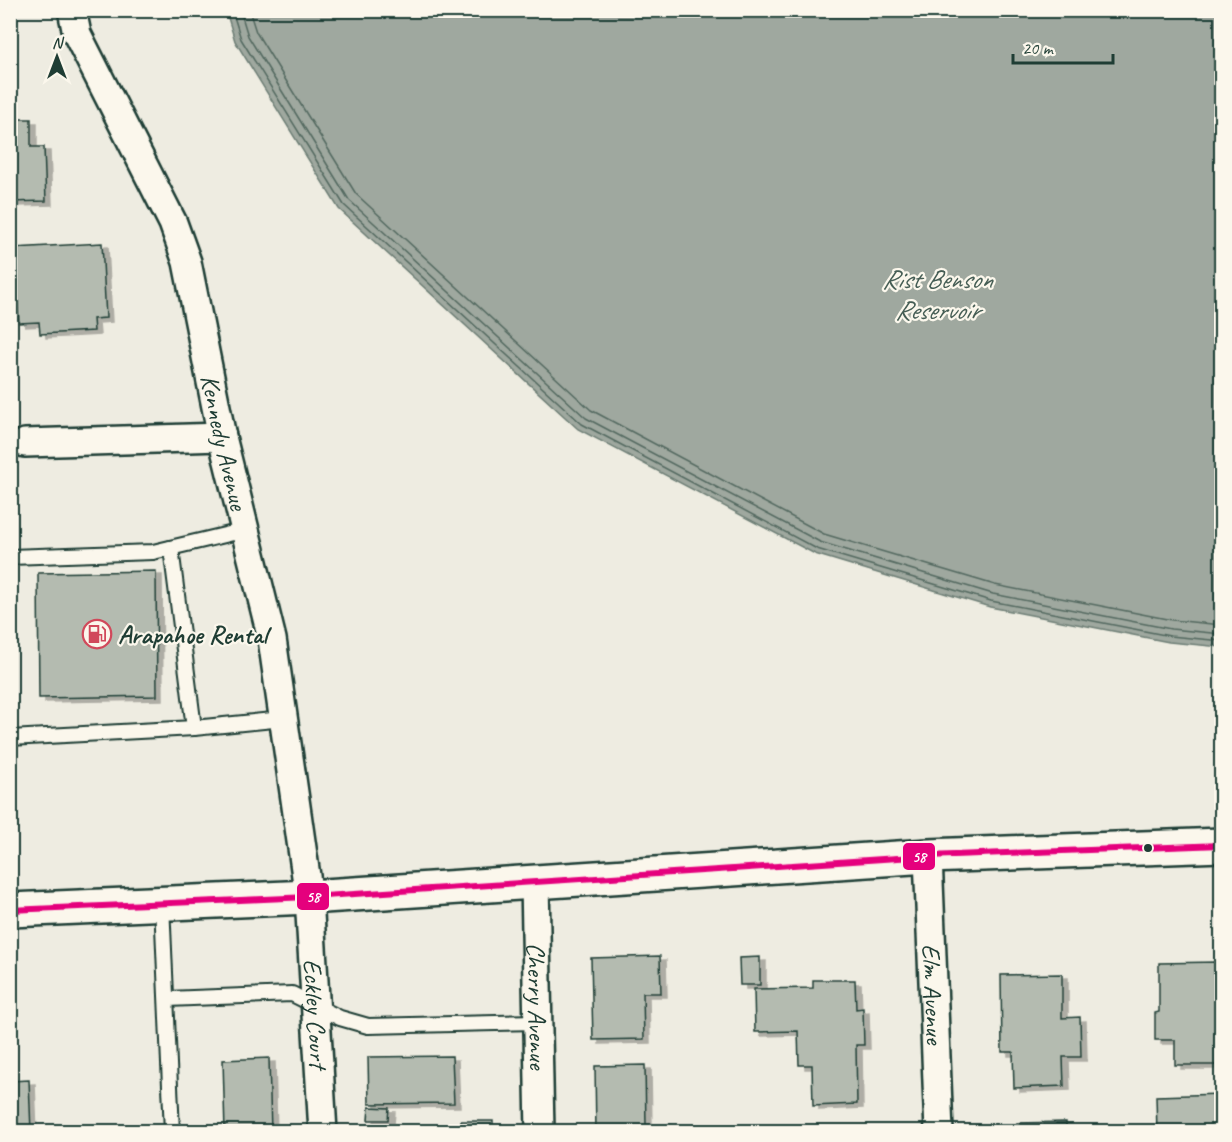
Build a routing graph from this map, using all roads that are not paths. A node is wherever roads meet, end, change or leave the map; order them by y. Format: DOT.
graph roads {
  1 [pos="72,10"];
  2 [pos="222,437"];
  3 [pos="25,443"];
  4 [pos="246,530"];
  5 [pos="171,548"];
  6 [pos="10,557"];
  7 [pos="283,719"];
  8 [pos="194,728"];
  9 [pos="10,738"];
  10 [pos="1221,845"];
  11 [pos="928,856"];
  12 [pos="535,882"];
  13 [pos="309,897"];
  14 [pos="162,903"];
  15 [pos="10,910"];
  16 [pos="167,999"];
  17 [pos="317,1007"];
  18 [pos="537,1023"];
  19 [pos="172,1131"];
  20 [pos="323,1131"];
  21 [pos="540,1131"];
  22 [pos="939,1131"];
  1 -- 2 [label="street, Kennedy Avenue"];
  2 -- 3 [label="street"];
  2 -- 4 [label="street, Kennedy Avenue"];
  4 -- 5 [label="lane"];
  4 -- 7 [label="street, Kennedy Avenue"];
  5 -- 6 [label="lane"];
  5 -- 8 [label="lane"];
  7 -- 8 [label="lane"];
  7 -- 13 [label="street, Kennedy Avenue"];
  8 -- 9 [label="lane"];
  10 -- 11 [label="highway"];
  11 -- 12 [label="highway"];
  11 -- 22 [label="street, Elm Avenue"];
  12 -- 13 [label="highway"];
  12 -- 18 [label="street, Cherry Avenue"];
  13 -- 14 [label="highway"];
  13 -- 17 [label="street, Eckley Court"];
  14 -- 15 [label="highway"];
  14 -- 16 [label="lane"];
  16 -- 17 [label="lane"];
  16 -- 19 [label="lane"];
  17 -- 18 [label="lane"];
  17 -- 20 [label="street, Eckley Court"];
  18 -- 21 [label="street, Cherry Avenue"];
}
